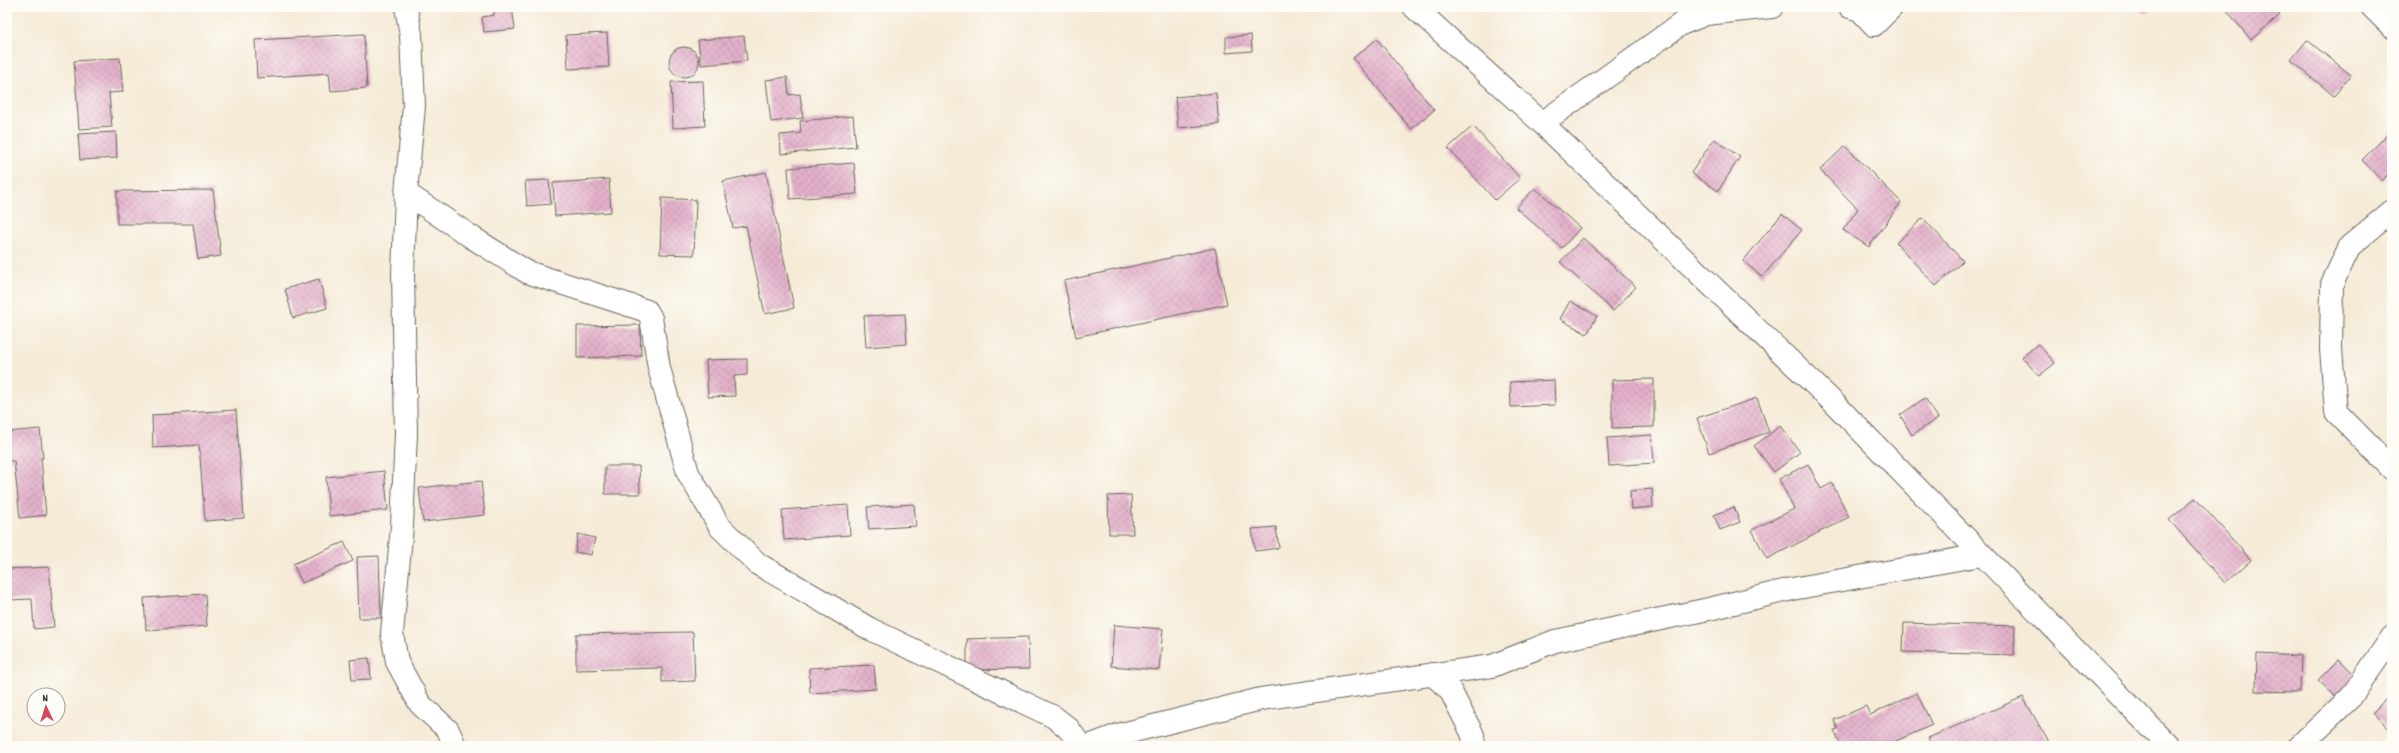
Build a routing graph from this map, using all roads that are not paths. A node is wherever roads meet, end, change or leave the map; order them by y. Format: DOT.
graph roads {
  1 [pos="406,7"];
  2 [pos="1414,7"];
  3 [pos="1772,7"];
  4 [pos="1850,7"];
  5 [pos="1892,7"];
  6 [pos="2372,7"];
  7 [pos="2392,27"];
  8 [pos="1542,123"];
  9 [pos="406,192"];
  10 [pos="2392,211"];
  11 [pos="2392,469"];
  12 [pos="1981,555"];
  13 [pos="2392,637"];
  14 [pos="1432,674"];
  15 [pos="455,746"];
  16 [pos="1081,746"];
  17 [pos="1089,746"];
  18 [pos="1474,746"];
  19 [pos="2169,746"];
  20 [pos="2299,746"];
  1 -- 9 [label="street"];
  2 -- 8 [label="street"];
  3 -- 8 [label="street"];
  4 -- 5 [label="street"];
  6 -- 7 [label="street"];
  8 -- 12 [label="street"];
  9 -- 15 [label="street"];
  9 -- 16 [label="street"];
  10 -- 11 [label="street"];
  12 -- 14 [label="street"];
  12 -- 19 [label="street"];
  13 -- 20 [label="street"];
  14 -- 17 [label="street"];
  14 -- 18 [label="street"];
}
